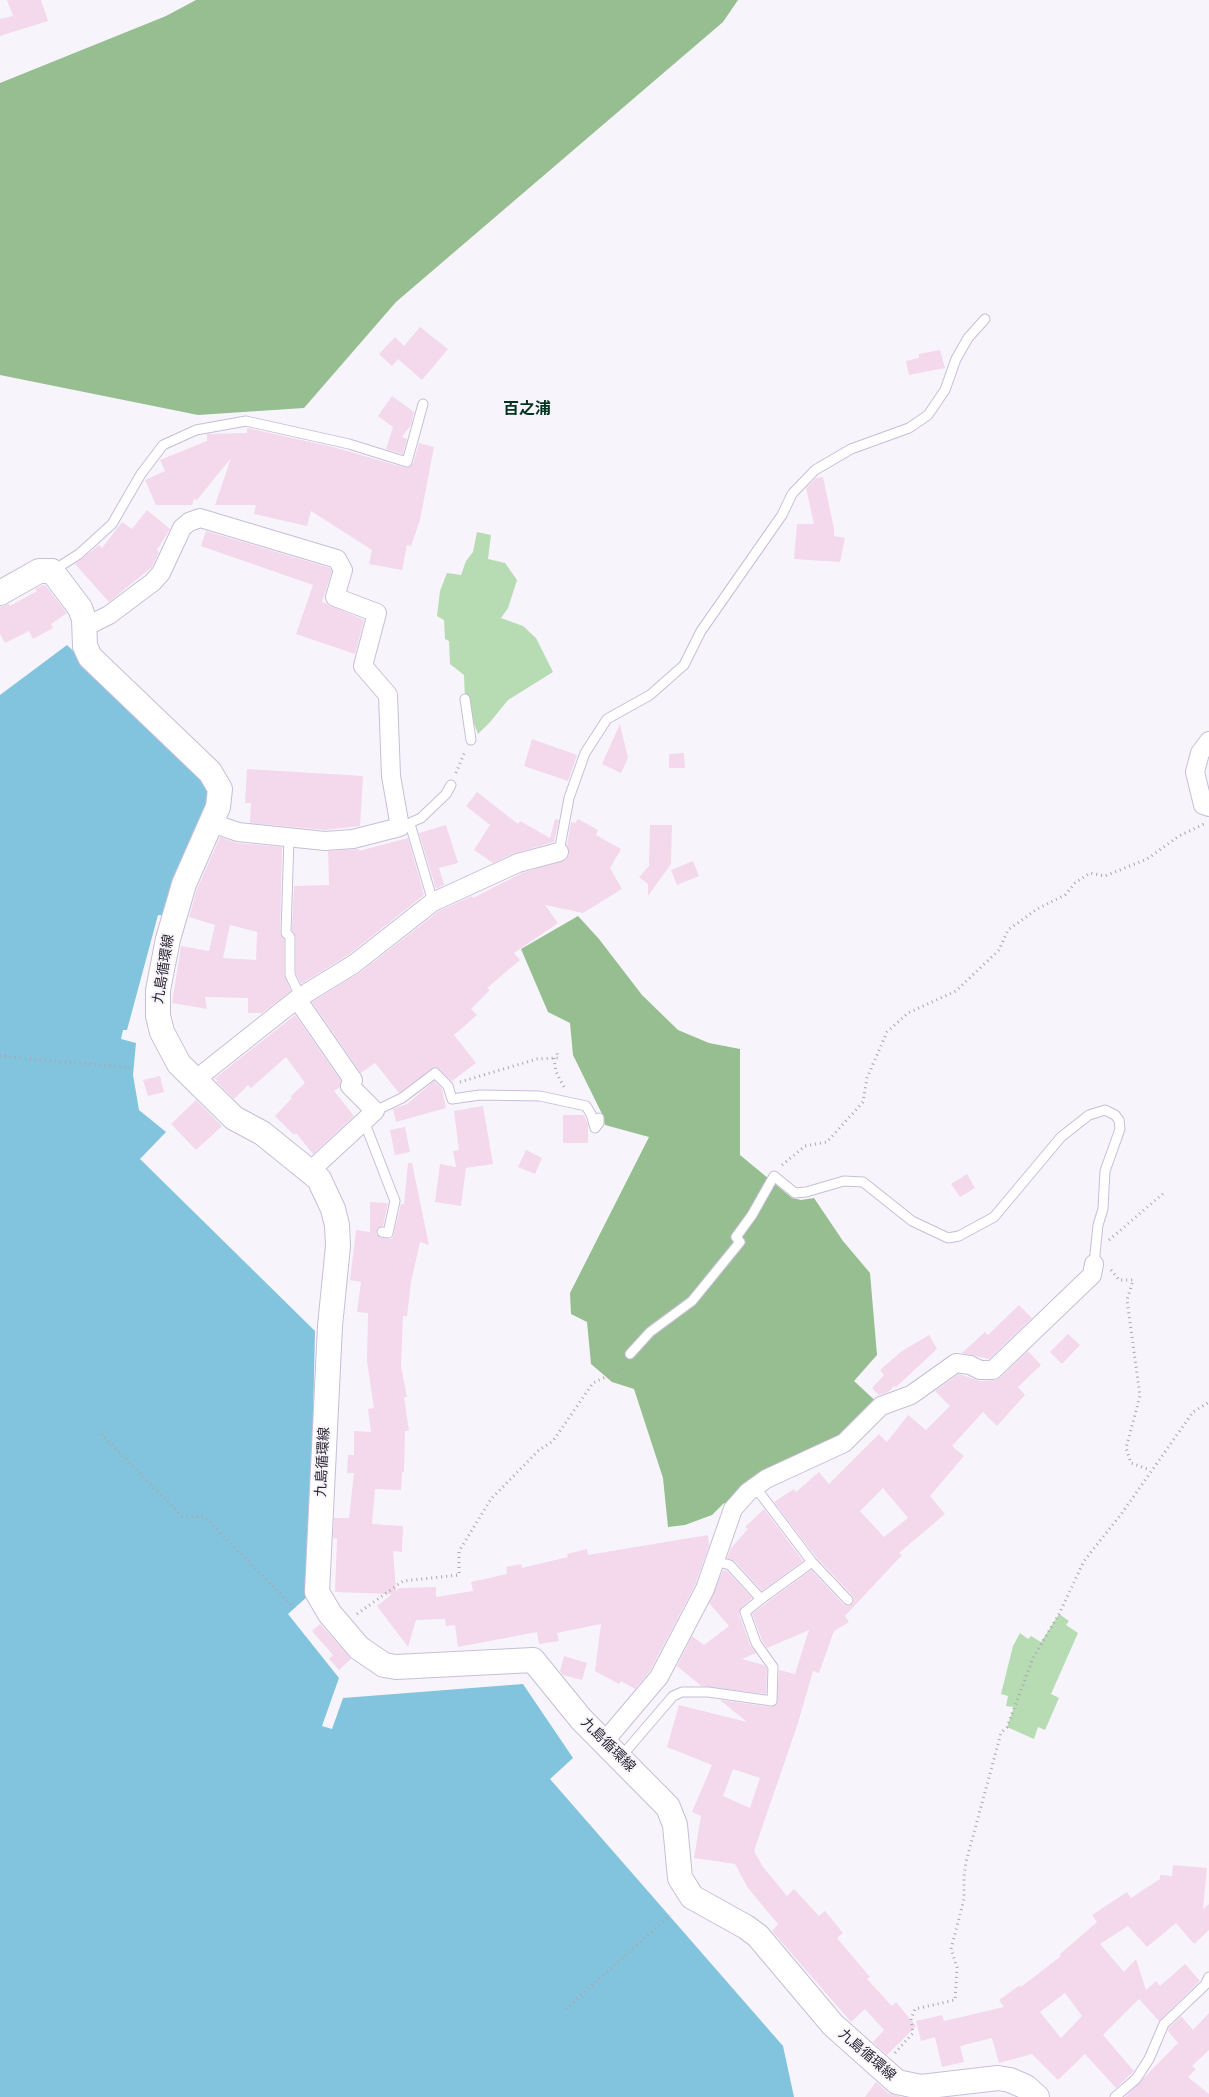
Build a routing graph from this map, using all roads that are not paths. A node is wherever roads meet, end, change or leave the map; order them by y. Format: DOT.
graph roads {
  1 [pos="985,320"];
  2 [pos="423,404"];
  3 [pos="52,571"];
  4 [pos="0,593"];
  5 [pos="85,627"];
  6 [pos="465,699"];
  7 [pos="471,740"];
  8 [pos="1209,741"];
  9 [pos="451,785"];
  10 [pos="1209,807"];
  11 [pos="212,823"];
  12 [pos="405,826"];
  13 [pos="289,838"];
  14 [pos="559,852"];
  15 [pos="433,902"];
  16 [pos="299,998"];
  17 [pos="195,1080"];
  18 [pos="370,1116"];
  19 [pos="599,1118"];
  20 [pos="310,1171"];
  21 [pos="382,1232"];
  22 [pos="1093,1269"];
  23 [pos="630,1354"];
  24 [pos="758,1492"];
  25 [pos="715,1561"];
  26 [pos="812,1562"];
  27 [pos="761,1599"];
  28 [pos="848,1600"];
  29 [pos="612,1750"];
  30 [pos="1209,1977"];
  31 [pos="1037,2097"];
  32 [pos="1115,2097"];
  1 -- 14 [label="lane"];
  2 -- 3 [label="lane"];
  3 -- 4 [label="main road"];
  3 -- 5 [label="main road, 九島循環線"];
  5 -- 11 [label="main road, 九島循環線"];
  5 -- 12 [label="street"];
  6 -- 7 [label="lane"];
  8 -- 10 [label="street"];
  9 -- 12 [label="lane"];
  11 -- 13 [label="street"];
  11 -- 17 [label="main road, 九島循環線"];
  12 -- 13 [label="street"];
  12 -- 15 [label="lane"];
  13 -- 16 [label="lane"];
  14 -- 15 [label="street"];
  15 -- 16 [label="street"];
  16 -- 17 [label="street"];
  16 -- 18 [label="street"];
  17 -- 20 [label="main road, 九島循環線"];
  18 -- 19 [label="lane"];
  18 -- 20 [label="street"];
  18 -- 21 [label="lane"];
  20 -- 29 [label="main road, 九島循環線"];
  22 -- 23 [label="lane"];
  22 -- 25 [label="street"];
  24 -- 26 [label="lane"];
  25 -- 27 [label="lane"];
  25 -- 29 [label="street"];
  26 -- 27 [label="lane"];
  26 -- 28 [label="lane"];
  27 -- 29 [label="lane"];
  29 -- 31 [label="main road, 九島循環線"];
  30 -- 32 [label="lane"];
}
